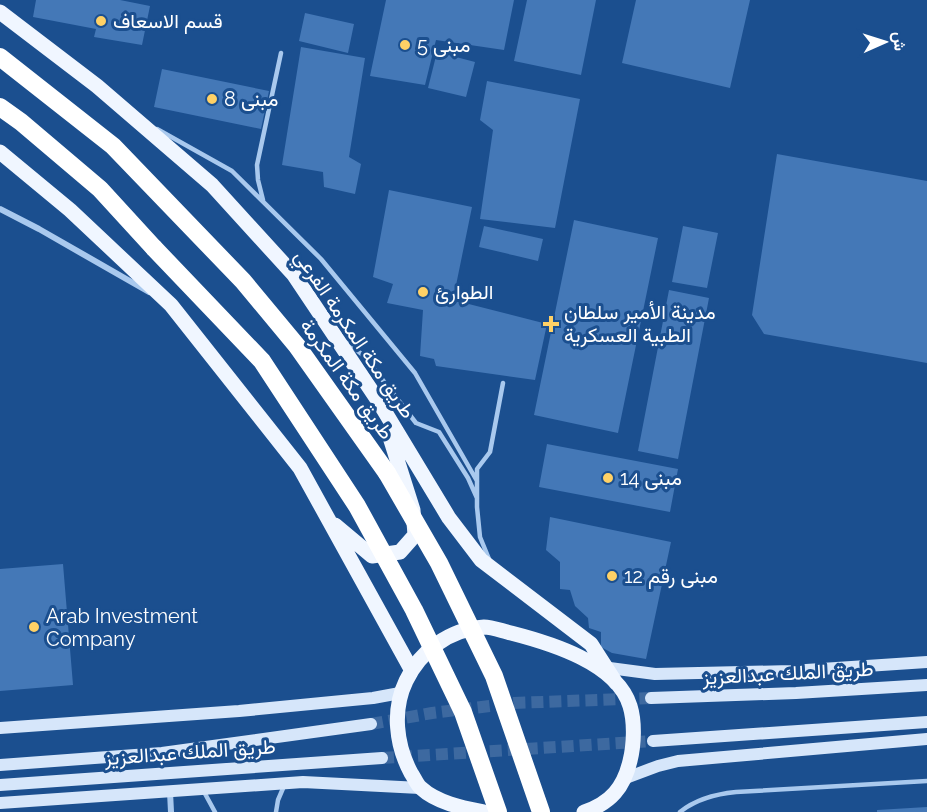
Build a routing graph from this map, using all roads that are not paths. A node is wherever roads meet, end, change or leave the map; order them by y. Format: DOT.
graph roads {
  1 [pos="0,12"];
  2 [pos="281,54"];
  3 [pos="0,57"];
  4 [pos="0,109"];
  5 [pos="129,114"];
  6 [pos="0,152"];
  7 [pos="263,200"];
  8 [pos="0,209"];
  9 [pos="171,305"];
  10 [pos="329,328"];
  11 [pos="504,383"];
  12 [pos="379,402"];
  13 [pos="477,481"];
  14 [pos="477,498"];
  15 [pos="328,519"];
  16 [pos="495,571"];
  17 [pos="927,662"];
  18 [pos="599,667"];
  19 [pos="411,669"];
  20 [pos="927,685"];
  21 [pos="400,693"];
  22 [pos="651,698"];
  23 [pos="927,722"];
  24 [pos="371,724"];
  25 [pos="0,728"];
  26 [pos="927,739"];
  27 [pos="653,741"];
  28 [pos="382,758"];
  29 [pos="0,765"];
  30 [pos="626,778"];
  31 [pos="927,782"];
  32 [pos="285,783"];
  33 [pos="0,785"];
  34 [pos="420,788"];
  35 [pos="203,790"];
  36 [pos="170,792"];
  37 [pos="612,797"];
  38 [pos="0,803"];
  39 [pos="444,806"];
  40 [pos="171,812"];
  41 [pos="215,812"];
  42 [pos="276,812"];
  43 [pos="484,812"];
  44 [pos="498,812"];
  45 [pos="541,812"];
  46 [pos="584,812"];
  47 [pos="606,812"];
  48 [pos="680,812"];
  1 -- 5 [label="main road, طريق مكة المكرمة الفرعي"];
  2 -- 7 [label="lane"];
  3 -- 45 [label="highway, طريق مكة المكرمة, bridge"];
  4 -- 44 [label="highway, bridge"];
  5 -- 7 [label="lane"];
  5 -- 10 [label="main road, طريق مكة المكرمة الفرعي"];
  6 -- 9 [label="main road"];
  7 -- 13 [label="lane"];
  8 -- 9 [label="street"];
  9 -- 15 [label="main road"];
  10 -- 12 [label="main road, طريق مكة المكرمة الفرعي"];
  10 -- 14 [label="lane"];
  11 -- 13 [label="lane"];
  12 -- 15 [label="main road"];
  12 -- 16 [label="main road, طريق مكة المكرمة الفرعي"];
  13 -- 14 [label="lane"];
  14 -- 16 [label="lane"];
  15 -- 19 [label="main road"];
  16 -- 18 [label="main road, طريق مكة المكرمة الفرعي"];
  17 -- 18 [label="main road"];
  18 -- 19 [label="main road"];
  18 -- 30 [label="main road, طريق مكة المكرمة الفرعي"];
  19 -- 21 [label="main road"];
  20 -- 22 [label="main road, طريق الملك عبدالعزيز"];
  21 -- 25 [label="main road"];
  21 -- 34 [label="main road"];
  23 -- 27 [label="main road"];
  24 -- 29 [label="main road, طريق الملك عبدالعزيز"];
  26 -- 30 [label="main road"];
  28 -- 33 [label="main road, طريق الملك عبدالعزيز"];
  30 -- 37 [label="main road"];
  31 -- 48 [label="lane"];
  32 -- 34 [label="main road"];
  32 -- 35 [label="main road"];
  32 -- 42 [label="lane"];
  34 -- 39 [label="main road"];
  35 -- 36 [label="main road"];
  35 -- 41 [label="lane"];
  36 -- 38 [label="main road"];
  36 -- 40 [label="street"];
  37 -- 46 [label="main road"];
  37 -- 47 [label="main road"];
  39 -- 43 [label="main road"];
}
